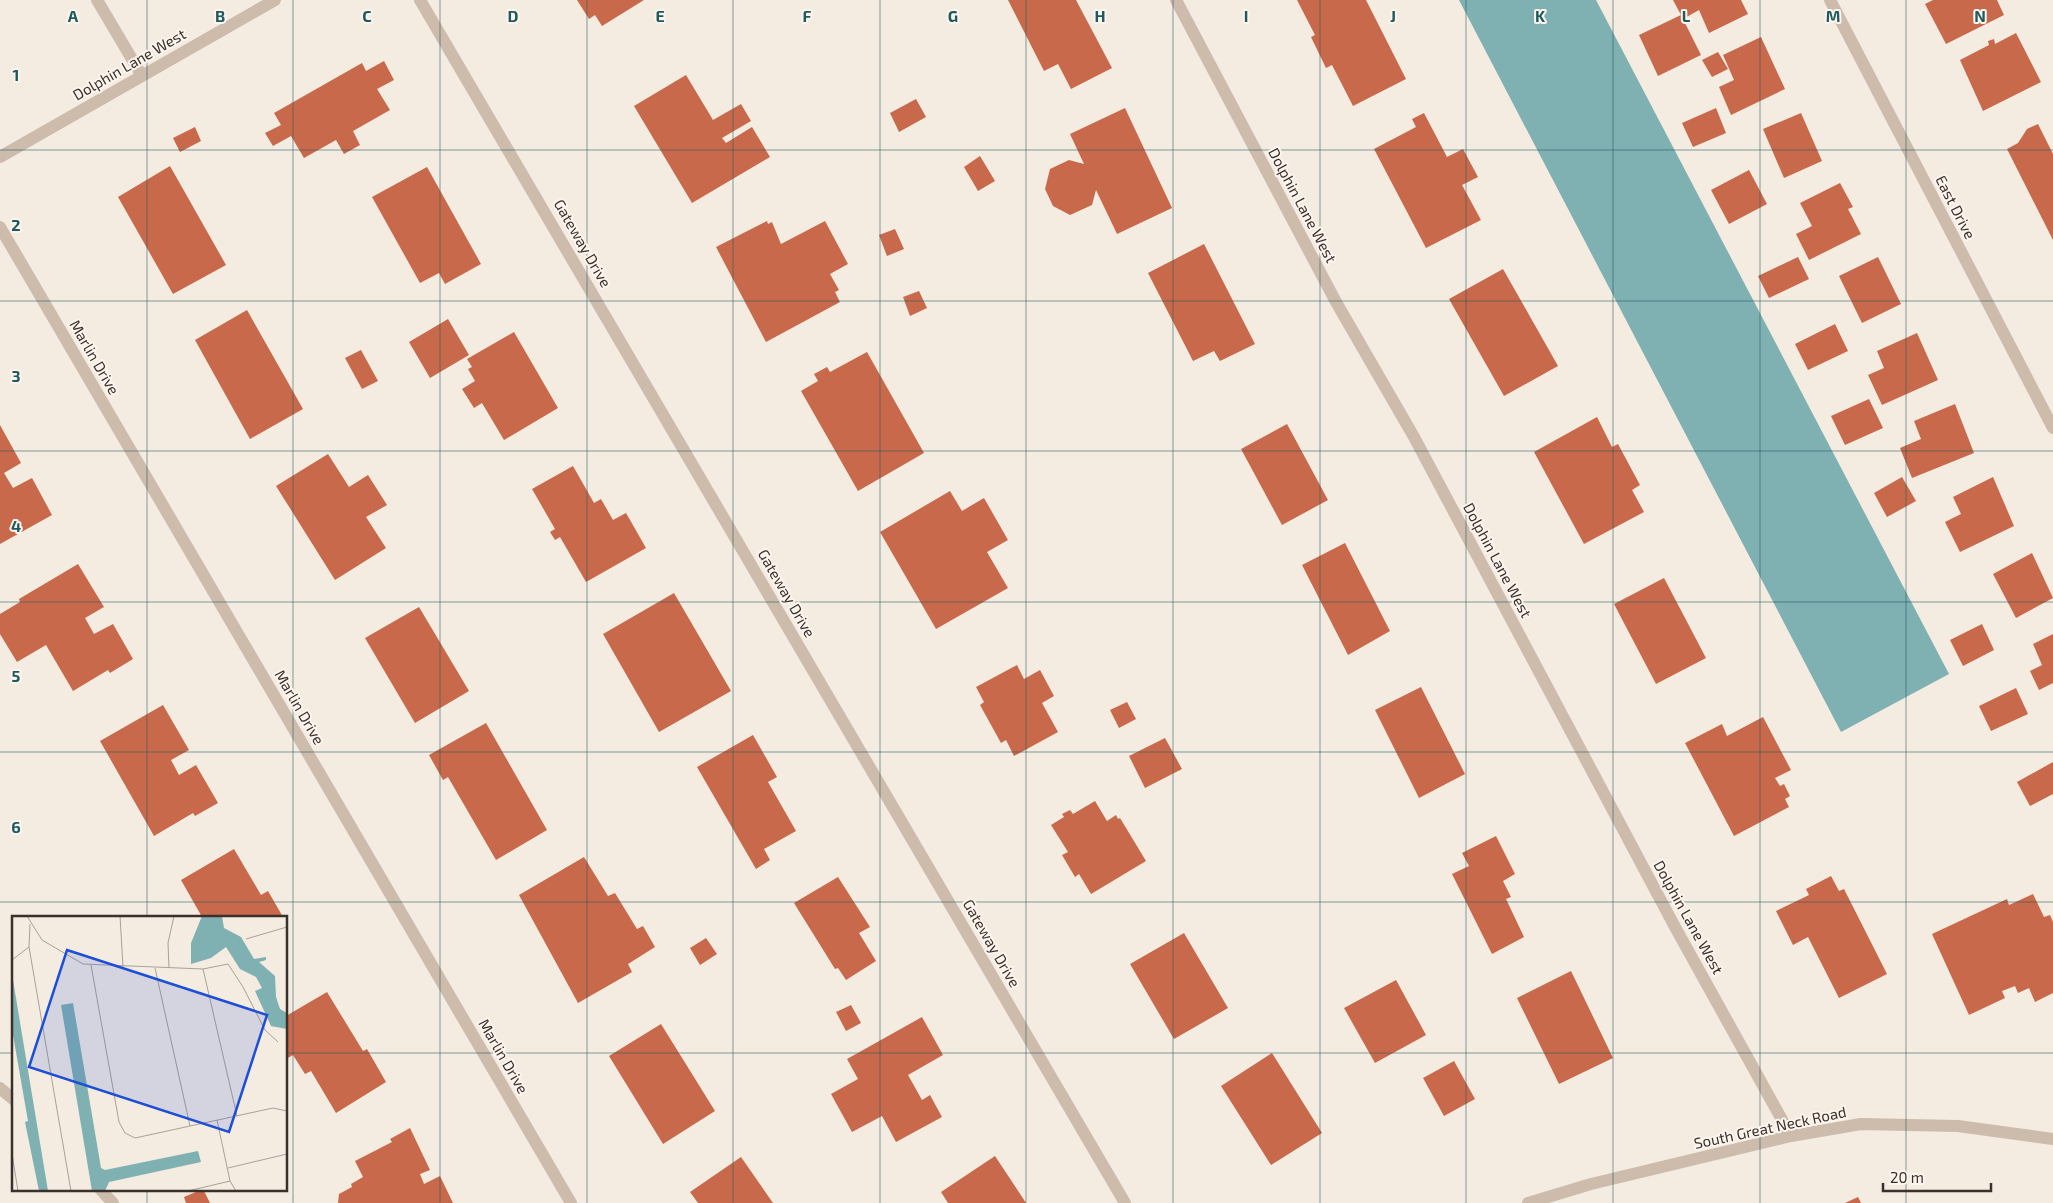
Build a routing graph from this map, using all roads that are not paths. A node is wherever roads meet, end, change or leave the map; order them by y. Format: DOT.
graph roads {
  1 [pos="97,0"];
  2 [pos="274,0"];
  3 [pos="420,0"];
  4 [pos="1176,0"];
  5 [pos="1830,0"];
  6 [pos="142,76"];
  7 [pos="0,157"];
  8 [pos="0,227"];
  9 [pos="2053,428"];
  10 [pos="0,1088"];
  11 [pos="12,1098"];
  12 [pos="1791,1136"];
  13 [pos="2053,1139"];
  14 [pos="101,1190"];
  15 [pos="113,1203"];
  16 [pos="571,1203"];
  17 [pos="1125,1203"];
  18 [pos="1528,1203"];
  1 -- 6 [label="street"];
  2 -- 6 [label="street, Dolphin Lane West"];
  3 -- 17 [label="street, Gateway Drive"];
  4 -- 12 [label="street, Dolphin Lane West"];
  5 -- 9 [label="street, East Drive"];
  6 -- 7 [label="street, Dolphin Lane West"];
  8 -- 16 [label="street, Marlin Drive"];
  10 -- 11 [label="street"];
  12 -- 13 [label="street, South Great Neck Road"];
  12 -- 18 [label="street, South Great Neck Road"];
  14 -- 15 [label="street"];
}
